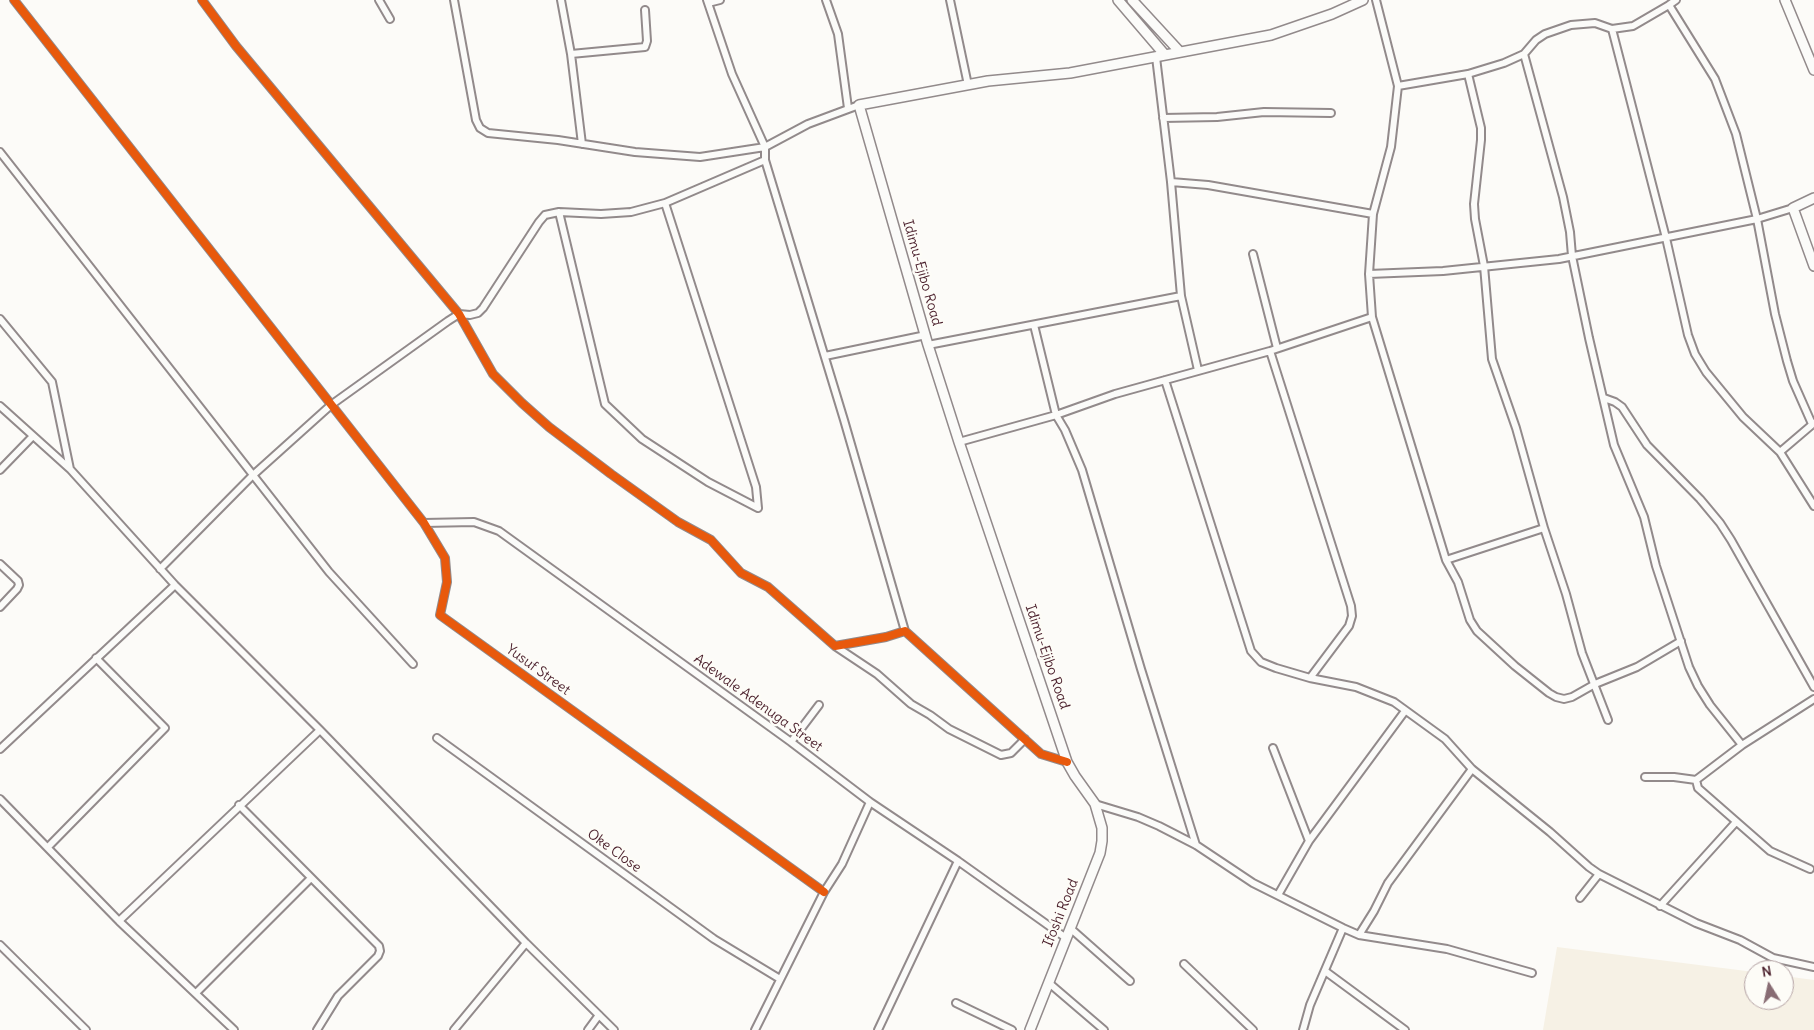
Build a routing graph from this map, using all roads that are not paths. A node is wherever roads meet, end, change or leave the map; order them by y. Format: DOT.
graph roads {
  1 [pos="14,0"];
  2 [pos="202,0"];
  3 [pos="379,0"];
  4 [pos="454,0"];
  5 [pos="561,0"];
  6 [pos="720,0"];
  7 [pos="826,0"];
  8 [pos="950,0"];
  9 [pos="1118,0"];
  10 [pos="1132,0"];
  11 [pos="1363,0"];
  12 [pos="1376,0"];
  13 [pos="1676,0"];
  14 [pos="1785,0"];
  15 [pos="708,1"];
  16 [pos="1670,6"];
  17 [pos="646,10"];
  18 [pos="390,19"];
  19 [pos="1612,29"];
  20 [pos="1180,52"];
  21 [pos="570,54"];
  22 [pos="1524,54"];
  23 [pos="1160,56"];
  24 [pos="1814,70"];
  25 [pos="1468,74"];
  26 [pos="968,85"];
  27 [pos="1398,86"];
  28 [pos="859,105"];
  29 [pos="848,108"];
  30 [pos="1331,113"];
  31 [pos="1163,118"];
  32 [pos="582,144"];
  33 [pos="765,147"];
  34 [pos="0,152"];
  35 [pos="765,160"];
  36 [pos="1171,182"];
  37 [pos="1814,198"];
  38 [pos="665,203"];
  39 [pos="1792,208"];
  40 [pos="559,212"];
  41 [pos="1373,214"];
  42 [pos="1757,219"];
  43 [pos="1666,238"];
  44 [pos="1253,254"];
  45 [pos="1572,256"];
  46 [pos="1484,266"];
  47 [pos="1814,266"];
  48 [pos="1368,274"];
  49 [pos="1181,296"];
  50 [pos="459,314"];
  51 [pos="1372,316"];
  52 [pos="0,319"];
  53 [pos="1034,325"];
  54 [pos="926,335"];
  55 [pos="928,345"];
  56 [pos="1277,348"];
  57 [pos="1270,351"];
  58 [pos="825,356"];
  59 [pos="1198,370"];
  60 [pos="1165,380"];
  61 [pos="1604,398"];
  62 [pos="331,405"];
  63 [pos="0,406"];
  64 [pos="1056,415"];
  65 [pos="1813,423"];
  66 [pos="33,436"];
  67 [pos="960,442"];
  68 [pos="1780,452"];
  69 [pos="70,469"];
  70 [pos="0,470"];
  71 [pos="252,476"];
  72 [pos="1814,506"];
  73 [pos="424,523"];
  74 [pos="1544,528"];
  75 [pos="1446,560"];
  76 [pos="0,564"];
  77 [pos="160,569"];
  78 [pos="175,585"];
  79 [pos="0,606"];
  80 [pos="905,631"];
  81 [pos="1681,640"];
  82 [pos="835,646"];
  83 [pos="96,658"];
  84 [pos="413,664"];
  85 [pos="1310,678"];
  86 [pos="1595,684"];
  87 [pos="1814,687"];
  88 [pos="1814,699"];
  89 [pos="819,706"];
  90 [pos="1404,711"];
  91 [pos="1608,720"];
  92 [pos="320,730"];
  93 [pos="437,738"];
  94 [pos="1025,739"];
  95 [pos="790,742"];
  96 [pos="1742,745"];
  97 [pos="1273,748"];
  98 [pos="0,749"];
  99 [pos="1067,762"];
  100 [pos="1472,769"];
  101 [pos="1644,776"];
  102 [pos="1696,780"];
  103 [pos="0,799"];
  104 [pos="870,802"];
  105 [pos="1095,804"];
  106 [pos="239,805"];
  107 [pos="1736,822"];
  108 [pos="1309,841"];
  109 [pos="1196,845"];
  110 [pos="48,847"];
  111 [pos="958,861"];
  112 [pos="1810,869"];
  113 [pos="1599,874"];
  114 [pos="311,878"];
  115 [pos="824,892"];
  116 [pos="1278,895"];
  117 [pos="1580,898"];
  118 [pos="1660,906"];
  119 [pos="119,921"];
  120 [pos="1070,928"];
  121 [pos="1343,928"];
  122 [pos="1360,935"];
  123 [pos="1066,938"];
  124 [pos="526,943"];
  125 [pos="0,945"];
  126 [pos="1184,964"];
  127 [pos="1814,967"];
  128 [pos="1325,971"];
  129 [pos="1532,973"];
  130 [pos="780,979"];
  131 [pos="1130,981"];
  132 [pos="1049,983"];
  133 [pos="196,993"];
  134 [pos="956,1003"];
  135 [pos="600,1015"];
  136 [pos="86,1030"];
  137 [pos="234,1030"];
  138 [pos="317,1030"];
  139 [pos="454,1030"];
  140 [pos="588,1030"];
  141 [pos="614,1030"];
  142 [pos="755,1030"];
  143 [pos="878,1030"];
  144 [pos="1012,1030"];
  145 [pos="1030,1030"];
  146 [pos="1104,1030"];
  147 [pos="1253,1030"];
  148 [pos="1303,1030"];
  149 [pos="1405,1030"];
  1 -- 62 [label="street, Yusuf Street"];
  2 -- 50 [label="street"];
  3 -- 18 [label="street"];
  4 -- 32 [label="street"];
  5 -- 21 [label="street"];
  6 -- 15 [label="street"];
  7 -- 29 [label="street"];
  8 -- 26 [label="street"];
  9 -- 23 [label="main road"];
  10 -- 20 [label="main road"];
  11 -- 20 [label="main road"];
  12 -- 27 [label="street"];
  13 -- 16 [label="street"];
  14 -- 24 [label="main road"];
  15 -- 33 [label="street"];
  16 -- 19 [label="street"];
  16 -- 42 [label="street"];
  17 -- 21 [label="street"];
  19 -- 22 [label="street"];
  19 -- 43 [label="street"];
  20 -- 23 [label="main road"];
  21 -- 32 [label="street"];
  22 -- 25 [label="street"];
  22 -- 45 [label="street"];
  23 -- 26 [label="main road"];
  23 -- 31 [label="street"];
  25 -- 27 [label="street"];
  25 -- 46 [label="street"];
  26 -- 28 [label="main road"];
  27 -- 41 [label="street"];
  28 -- 29 [label="street"];
  28 -- 54 [label="main road, Idimu-Ejibo Road"];
  29 -- 33 [label="street"];
  30 -- 31 [label="street"];
  31 -- 36 [label="street"];
  32 -- 33 [label="street"];
  33 -- 35 [label="street"];
  34 -- 71 [label="street"];
  35 -- 38 [label="street"];
  35 -- 58 [label="street"];
  36 -- 41 [label="street"];
  36 -- 49 [label="street"];
  37 -- 39 [label="main road"];
  38 -- 40 [label="street"];
  38 -- 40 [label="street"];
  39 -- 42 [label="street"];
  39 -- 47 [label="main road"];
  40 -- 50 [label="street"];
  41 -- 48 [label="street"];
  42 -- 43 [label="street"];
  42 -- 65 [label="street"];
  43 -- 45 [label="street"];
  43 -- 68 [label="street"];
  44 -- 56 [label="street"];
  45 -- 46 [label="street"];
  45 -- 61 [label="street"];
  46 -- 48 [label="street"];
  46 -- 74 [label="street"];
  48 -- 51 [label="street"];
  49 -- 53 [label="street"];
  49 -- 59 [label="street"];
  50 -- 62 [label="street"];
  50 -- 82 [label="street"];
  51 -- 56 [label="street"];
  51 -- 75 [label="street"];
  52 -- 69 [label="street"];
  53 -- 55 [label="street"];
  53 -- 64 [label="street"];
  54 -- 55 [label="main road, Idimu-Ejibo Road"];
  54 -- 58 [label="street"];
  55 -- 67 [label="main road, Idimu-Ejibo Road"];
  56 -- 57 [label="street"];
  57 -- 59 [label="street"];
  57 -- 85 [label="street"];
  58 -- 80 [label="street"];
  59 -- 60 [label="street"];
  60 -- 64 [label="street"];
  60 -- 85 [label="street"];
  61 -- 81 [label="street"];
  61 -- 87 [label="street"];
  62 -- 71 [label="street"];
  62 -- 73 [label="street, Yusuf Street"];
  63 -- 66 [label="street"];
  64 -- 67 [label="street"];
  64 -- 109 [label="street"];
  65 -- 68 [label="street"];
  66 -- 69 [label="street"];
  66 -- 70 [label="street"];
  67 -- 99 [label="main road, Idimu-Ejibo Road"];
  68 -- 72 [label="street"];
  69 -- 77 [label="street"];
  71 -- 77 [label="street"];
  71 -- 84 [label="street"];
  73 -- 95 [label="street, Adewale Adenuga Street"];
  73 -- 115 [label="street, Yusuf Street"];
  74 -- 75 [label="street"];
  74 -- 86 [label="street"];
  75 -- 86 [label="street"];
  76 -- 79 [label="street"];
  77 -- 78 [label="street"];
  78 -- 83 [label="street"];
  78 -- 92 [label="street"];
  80 -- 82 [label="street"];
  80 -- 94 [label="street"];
  81 -- 86 [label="street"];
  81 -- 96 [label="street"];
  82 -- 94 [label="street"];
  83 -- 98 [label="street"];
  83 -- 110 [label="street"];
  85 -- 90 [label="street"];
  86 -- 91 [label="street"];
  88 -- 96 [label="street"];
  89 -- 95 [label="street"];
  90 -- 100 [label="street"];
  90 -- 108 [label="street"];
  92 -- 106 [label="street"];
  92 -- 124 [label="street"];
  93 -- 130 [label="street, Oke Close"];
  94 -- 99 [label="street"];
  95 -- 104 [label="street, Adewale Adenuga Street"];
  96 -- 102 [label="street"];
  97 -- 108 [label="street"];
  99 -- 105 [label="main road, Idimu-Ejibo Road"];
  100 -- 113 [label="street"];
  100 -- 122 [label="street"];
  101 -- 102 [label="street"];
  102 -- 107 [label="street"];
  103 -- 110 [label="street"];
  104 -- 111 [label="street, Adewale Adenuga Street"];
  104 -- 115 [label="street"];
  105 -- 109 [label="street"];
  105 -- 120 [label="main road, Ifoshi Road"];
  106 -- 114 [label="street"];
  106 -- 119 [label="street"];
  107 -- 112 [label="street"];
  107 -- 118 [label="street"];
  108 -- 116 [label="street"];
  109 -- 116 [label="street"];
  110 -- 119 [label="street"];
  111 -- 123 [label="street, Adewale Adenuga Street"];
  111 -- 143 [label="street"];
  113 -- 117 [label="street"];
  113 -- 118 [label="street"];
  114 -- 133 [label="street"];
  114 -- 138 [label="street"];
  115 -- 130 [label="street"];
  116 -- 121 [label="street"];
  118 -- 127 [label="street"];
  119 -- 133 [label="street"];
  120 -- 123 [label="main road, Ifoshi Road"];
  120 -- 131 [label="street"];
  121 -- 122 [label="street"];
  121 -- 128 [label="street"];
  122 -- 129 [label="street"];
  123 -- 132 [label="main road, Ifoshi Road"];
  124 -- 135 [label="street"];
  124 -- 139 [label="street"];
  125 -- 136 [label="street"];
  126 -- 147 [label="street"];
  128 -- 148 [label="street"];
  128 -- 149 [label="street"];
  130 -- 142 [label="street"];
  132 -- 145 [label="main road, Ifoshi Road"];
  132 -- 146 [label="street"];
  133 -- 137 [label="street"];
  134 -- 144 [label="street"];
  135 -- 140 [label="street"];
  135 -- 141 [label="street"];
}
